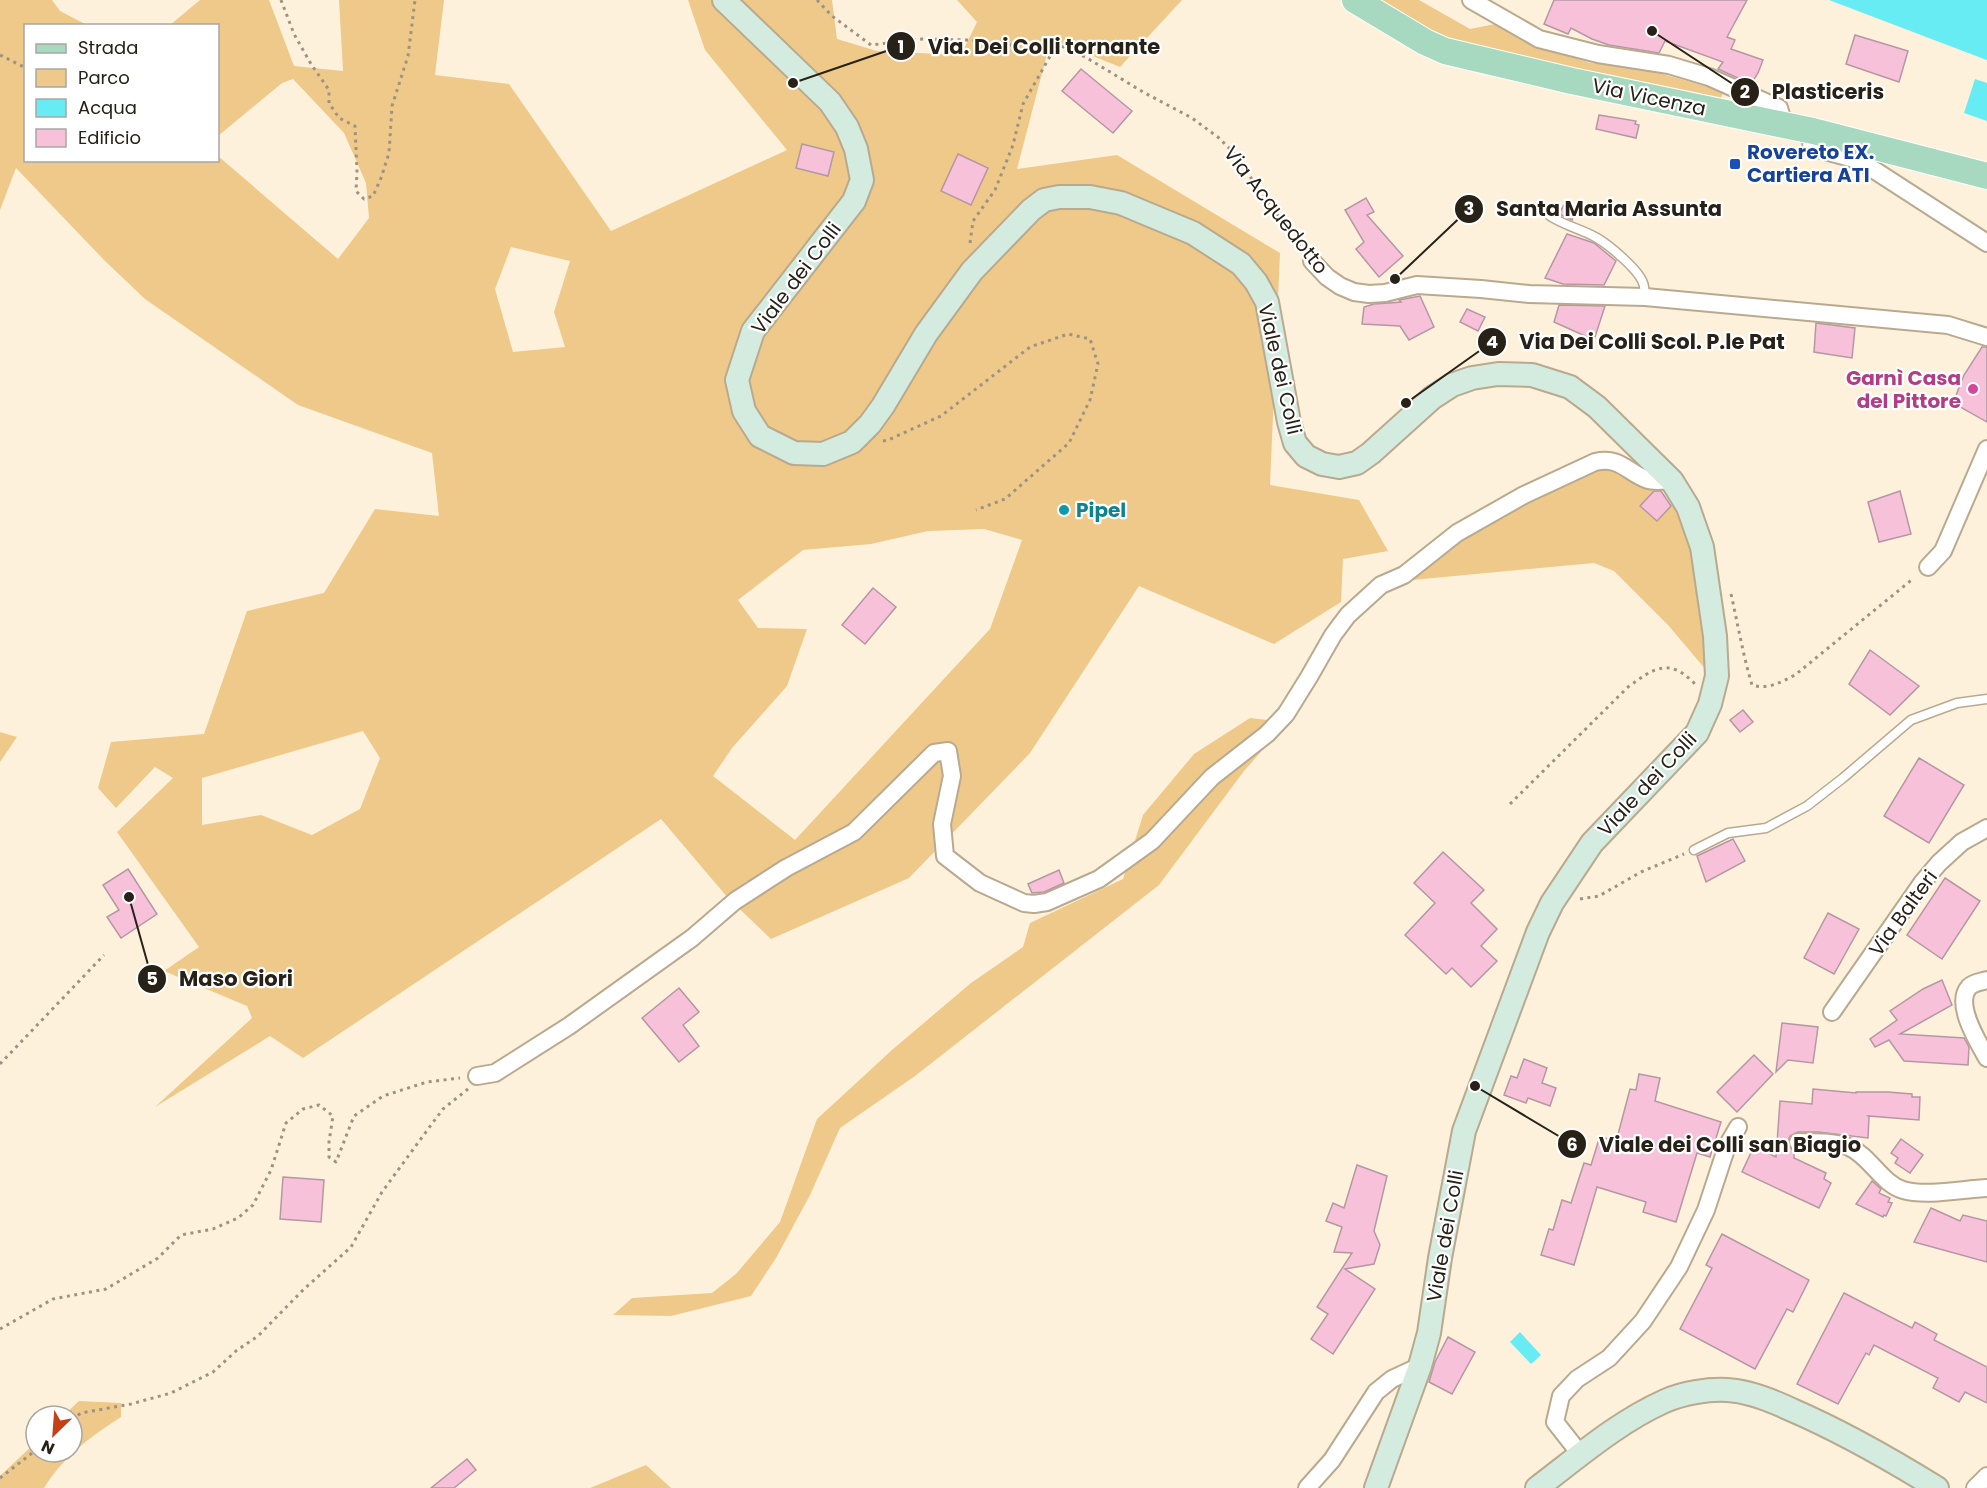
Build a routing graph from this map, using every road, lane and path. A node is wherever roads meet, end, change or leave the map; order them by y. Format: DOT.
graph roads {
  1 [pos="281,0"];
  2 [pos="415,0"];
  3 [pos="724,0"];
  4 [pos="817,0"];
  5 [pos="1355,0"];
  6 [pos="1471,0"];
  7 [pos="1057,44"];
  8 [pos="0,55"];
  9 [pos="24,67"];
  10 [pos="1784,125"];
  11 [pos="1813,130"];
  12 [pos="1987,176"];
  13 [pos="1550,216"];
  14 [pos="1987,243"];
  15 [pos="1312,261"];
  16 [pos="972,271"];
  17 [pos="1645,297"];
  18 [pos="1987,337"];
  19 [pos="852,442"];
  20 [pos="1987,449"];
  21 [pos="1672,481"];
  22 [pos="976,510"];
  23 [pos="1928,567"];
  24 [pos="1730,590"];
  25 [pos="1987,699"];
  26 [pos="1710,704"];
  27 [pos="1510,804"];
  28 [pos="1987,828"];
  29 [pos="1694,850"];
  30 [pos="1552,903"];
  31 [pos="104,955"];
  32 [pos="1987,980"];
  33 [pos="1832,1012"];
  34 [pos="1987,1058"];
  35 [pos="0,1064"];
  36 [pos="495,1073"];
  37 [pos="477,1076"];
  38 [pos="1738,1127"];
  39 [pos="1798,1142"];
  40 [pos="1987,1188"];
  41 [pos="0,1329"];
  42 [pos="1420,1366"];
  43 [pos="84,1412"];
  44 [pos="1581,1455"];
  45 [pos="24,1459"];
  46 [pos="1987,1476"];
  47 [pos="0,1478"];
  48 [pos="1307,1488"];
  49 [pos="1376,1488"];
  50 [pos="1537,1488"];
  51 [pos="1936,1488"];
  52 [pos="1975,1488"];
  1 -- 2 [label="path"];
  3 -- 19 [label="main road, Viale dei Colli"];
  4 -- 7 [label="path, Via Acquedotto"];
  5 -- 10 [label="main road, Via Vicenza"];
  6 -- 10 [label="street"];
  7 -- 15 [label="path, Via Acquedotto"];
  7 -- 16 [label="path"];
  8 -- 9 [label="path"];
  10 -- 11 [label="main road, Via Vicenza"];
  11 -- 12 [label="main road, Via Vicenza"];
  11 -- 14 [label="street"];
  13 -- 17 [label="lane"];
  15 -- 17 [label="street, Via Acquedotto"];
  16 -- 19 [label="main road, Viale dei Colli"];
  16 -- 21 [label="main road, Viale dei Colli"];
  17 -- 18 [label="street, Via Acquedotto"];
  19 -- 22 [label="path"];
  20 -- 23 [label="street"];
  21 -- 26 [label="main road, Viale dei Colli"];
  21 -- 36 [label="street"];
  23 -- 24 [label="path"];
  25 -- 29 [label="lane"];
  26 -- 27 [label="path"];
  26 -- 30 [label="main road, Viale dei Colli"];
  28 -- 33 [label="street, Via Balteri"];
  29 -- 30 [label="path"];
  30 -- 42 [label="main road, Viale dei Colli"];
  31 -- 35 [label="path"];
  32 -- 34 [label="street"];
  36 -- 37 [label="street"];
  36 -- 43 [label="path"];
  37 -- 41 [label="path"];
  38 -- 44 [label="street"];
  39 -- 40 [label="street"];
  42 -- 48 [label="street"];
  42 -- 49 [label="main road, Viale dei Colli"];
  44 -- 50 [label="main road"];
  44 -- 51 [label="main road"];
  45 -- 47 [label="path"];
  46 -- 52 [label="street"];
}
